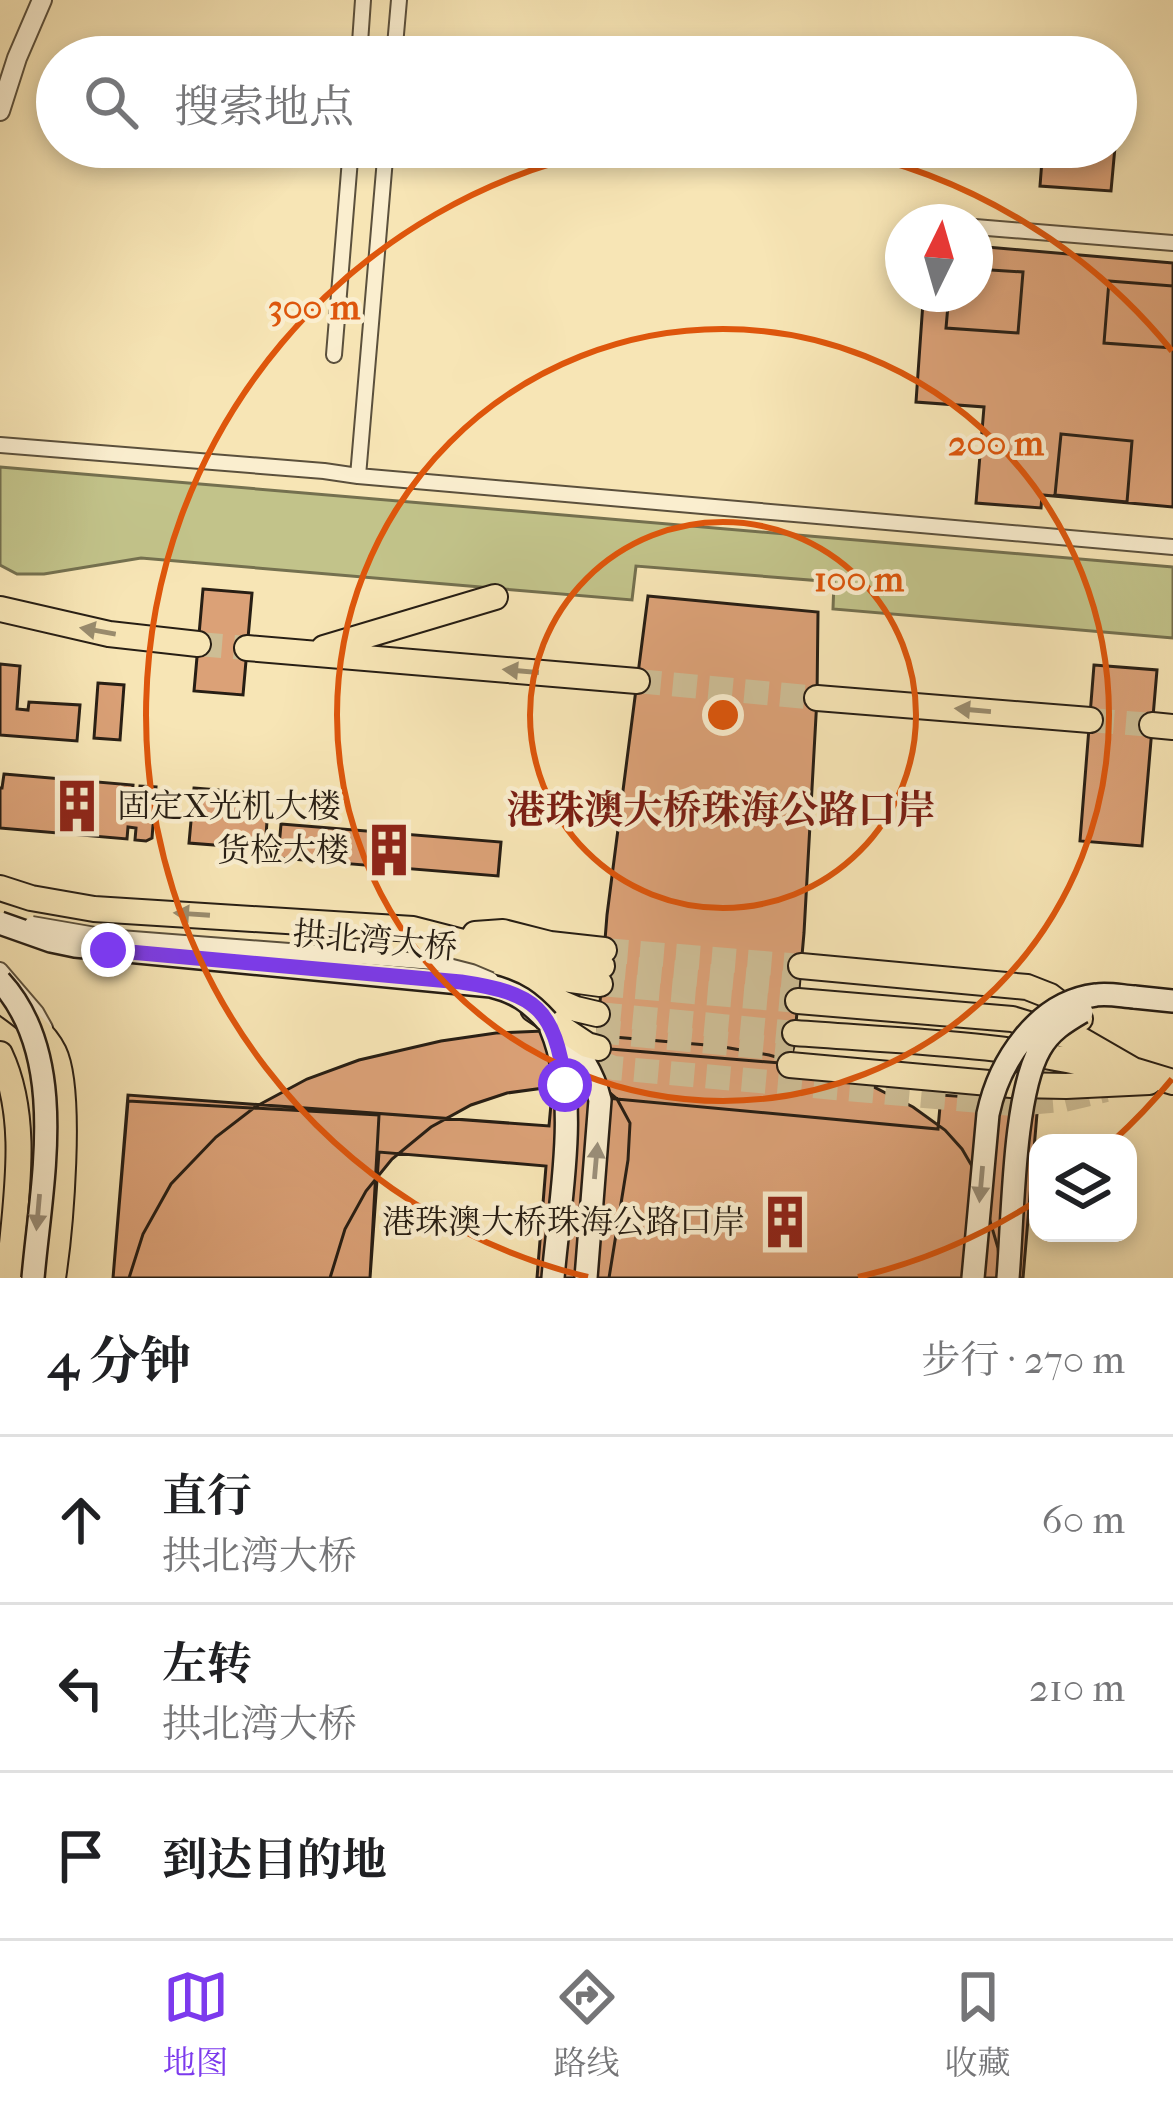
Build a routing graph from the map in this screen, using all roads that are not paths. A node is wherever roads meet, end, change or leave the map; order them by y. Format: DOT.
graph roads {
  1 [pos="42,0"];
  2 [pos="363,0"];
  3 [pos="399,0"];
  4 [pos="360,36"];
  5 [pos="396,36"];
  6 [pos="0,111"];
  7 [pos="349,168"];
  8 [pos="384,168"];
  9 [pos="993,228"];
  10 [pos="1173,243"];
  11 [pos="334,356"];
  12 [pos="0,445"];
  13 [pos="358,476"];
  14 [pos="1173,547"];
  15 [pos="495,597"];
  16 [pos="0,609"];
  17 [pos="198,644"];
  18 [pos="247,648"];
  19 [pos="294,652"];
  20 [pos="637,681"];
  21 [pos="817,698"];
  22 [pos="1090,720"];
  23 [pos="0,888"];
  24 [pos="0,918"];
  25 [pos="402,932"];
  26 [pos="0,970"];
  27 [pos="0,981"];
  28 [pos="1134,997"];
  29 [pos="0,1000"];
  30 [pos="1173,1001"];
  31 [pos="530,1006"];
  32 [pos="54,1051"];
  33 [pos="0,1054"];
  34 [pos="1120,1070"];
  35 [pos="1168,1081"];
  36 [pos="16,1182"];
  37 [pos="0,1245"];
  38 [pos="9,1278"];
  39 [pos="33,1278"];
  40 [pos="53,1278"];
  41 [pos="553,1278"];
  42 [pos="586,1278"];
  43 [pos="973,1278"];
  44 [pos="1008,1278"];
  1 -- 6 [label="street"];
  2 -- 4 [label="street"];
  3 -- 5 [label="street"];
  7 -- 11 [label="street"];
  8 -- 13 [label="street"];
  9 -- 10 [label="street"];
  12 -- 13 [label="street"];
  13 -- 14 [label="street"];
  15 -- 19 [label="highway"];
  17 -- 16 [label="highway, one-way"];
  18 -- 19 [label="highway"];
  20 -- 19 [label="highway, one-way"];
  22 -- 21 [label="highway, one-way"];
  25 -- 23 [label="highway, one-way"];
  24 -- 31 [label="main road, 拱北湾大桥, bridge"];
  25 -- 25 [label="highway"];
  25 -- 31 [label="highway"];
  25 -- 31 [label="highway"];
  26 -- 32 [label="street"];
  27 -- 39 [label="main road, one-way, bridge"];
  28 -- 30 [label="main road"];
  28 -- 43 [label="main road, one-way, bridge"];
  28 -- 44 [label="main road, bridge"];
  29 -- 32 [label="highway"];
  31 -- 41 [label="main road"];
  42 -- 31 [label="main road, one-way"];
  32 -- 40 [label="highway"];
  33 -- 36 [label="highway"];
  34 -- 34 [label="highway"];
  34 -- 35 [label="highway"];
  34 -- 35 [label="highway"];
  36 -- 37 [label="highway"];
  36 -- 38 [label="highway"];
}
